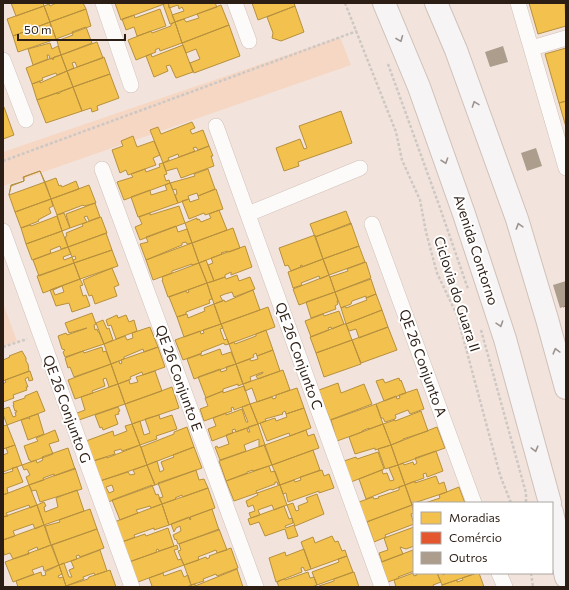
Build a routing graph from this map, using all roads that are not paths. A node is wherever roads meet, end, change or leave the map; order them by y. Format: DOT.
graph roads {
  1 [pos="103,3"];
  2 [pos="235,3"];
  3 [pos="384,3"];
  4 [pos="436,3"];
  5 [pos="518,3"];
  6 [pos="566,38"];
  7 [pos="249,40"];
  8 [pos="532,48"];
  9 [pos="3,60"];
  10 [pos="131,85"];
  11 [pos="26,120"];
  12 [pos="216,126"];
  13 [pos="566,166"];
  14 [pos="360,168"];
  15 [pos="102,169"];
  16 [pos="248,214"];
  17 [pos="372,224"];
  18 [pos="3,232"];
  19 [pos="566,388"];
  20 [pos="474,502"];
  21 [pos="550,502"];
  22 [pos="566,508"];
  23 [pos="553,512"];
  24 [pos="553,517"];
  25 [pos="500,574"];
  26 [pos="566,577"];
  27 [pos="566,583"];
  28 [pos="132,587"];
  29 [pos="256,587"];
  30 [pos="382,587"];
  31 [pos="505,587"];
  32 [pos="564,587"];
  1 -- 10 [label="street"];
  2 -- 7 [label="street"];
  3 -- 21 [label="main road, Avenida Contorno, one-way"];
  19 -- 4 [label="main road, one-way"];
  5 -- 8 [label="street"];
  6 -- 8 [label="street"];
  8 -- 13 [label="street"];
  9 -- 11 [label="street"];
  12 -- 16 [label="street, QE 26 Conjunto C"];
  14 -- 16 [label="street"];
  15 -- 29 [label="street, QE 26 Conjunto E"];
  16 -- 30 [label="street, QE 26 Conjunto C"];
  17 -- 20 [label="street, QE 26 Conjunto A"];
  18 -- 28 [label="street, QE 26 Conjunto G"];
  22 -- 23 [label="main road"];
  24 -- 26 [label="main road"];
  25 -- 31 [label="street"];
  27 -- 32 [label="street"];
}
